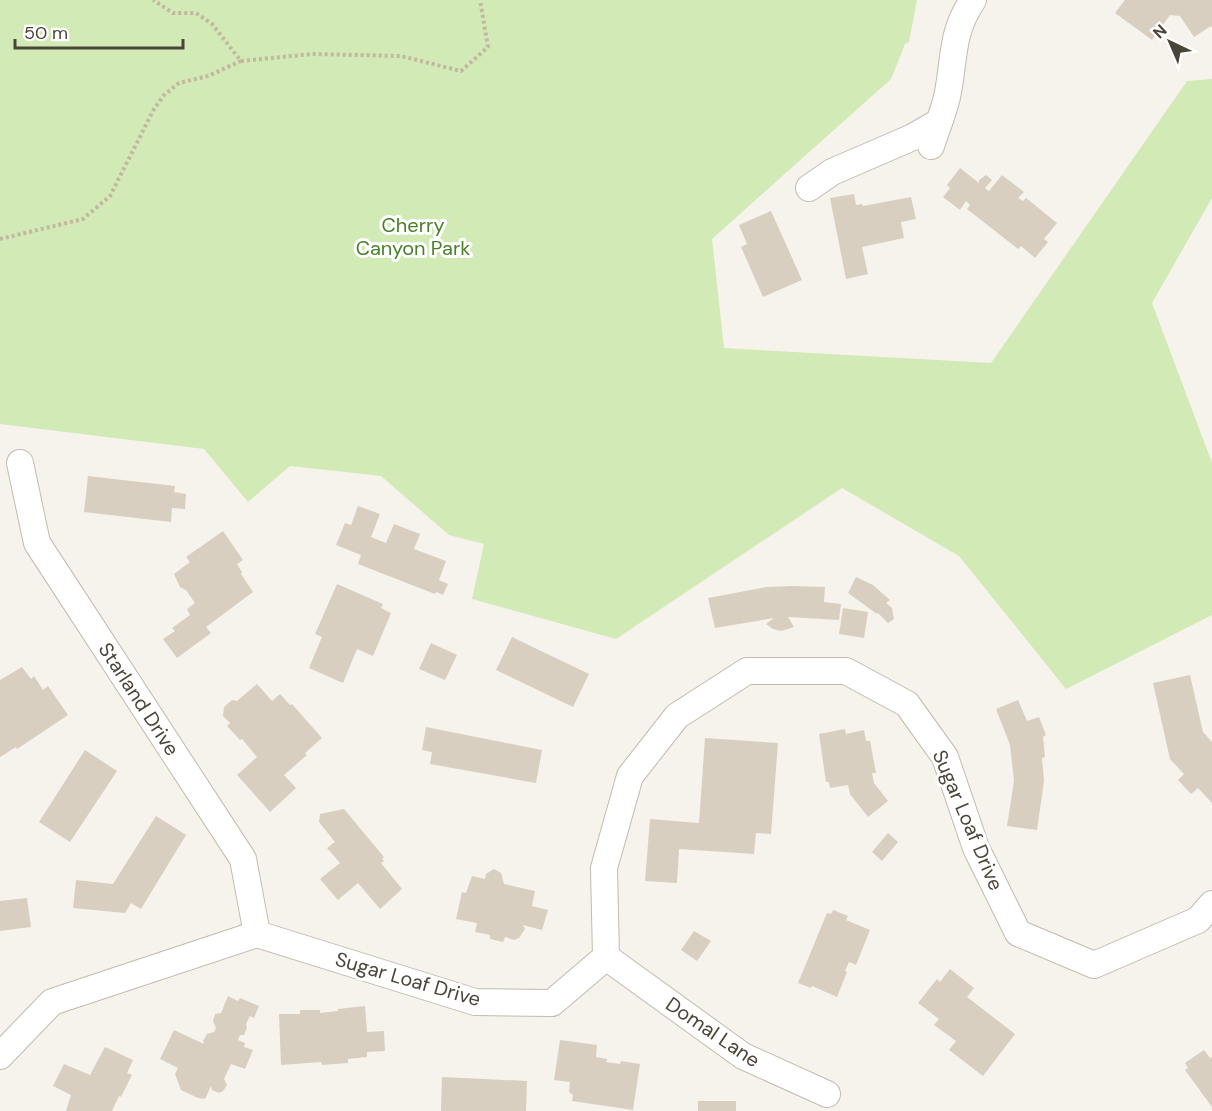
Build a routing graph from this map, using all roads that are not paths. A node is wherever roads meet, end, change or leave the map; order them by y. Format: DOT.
graph roads {
  1 [pos="973,0"];
  2 [pos="939,122"];
  3 [pos="931,146"];
  4 [pos="809,189"];
  5 [pos="20,463"];
  6 [pos="1212,904"];
  7 [pos="257,934"];
  8 [pos="606,957"];
  9 [pos="0,1056"];
  10 [pos="827,1094"];
  1 -- 2 [label="street"];
  2 -- 3 [label="street"];
  2 -- 4 [label="street"];
  5 -- 7 [label="street, Starland Drive"];
  6 -- 8 [label="street, Sugar Loaf Drive"];
  7 -- 8 [label="street, Sugar Loaf Drive"];
  7 -- 9 [label="street"];
  8 -- 10 [label="street, Domal Lane"];
}
